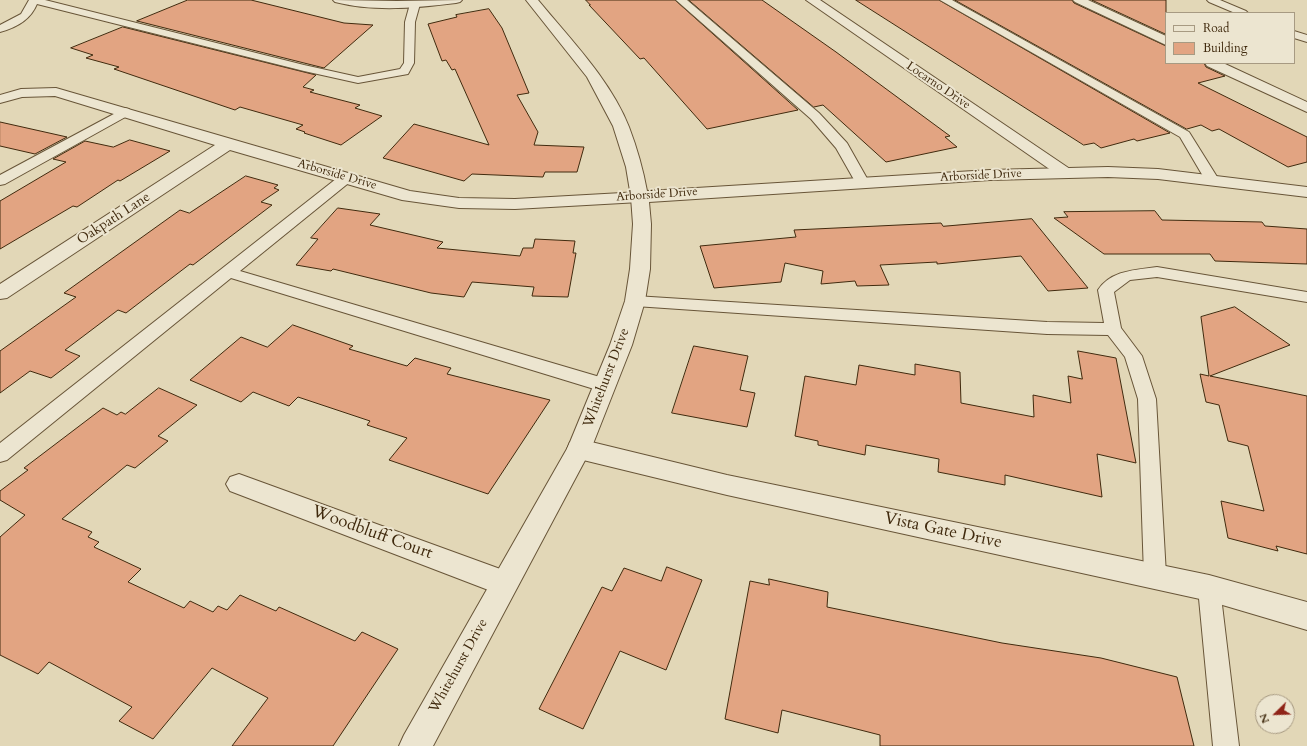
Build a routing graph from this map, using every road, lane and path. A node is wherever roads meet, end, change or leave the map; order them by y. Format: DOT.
graph roads {
  1 [pos="34,0"];
  2 [pos="339,0"];
  3 [pos="456,0"];
  4 [pos="532,0"];
  5 [pos="681,0"];
  6 [pos="812,0"];
  7 [pos="945,0"];
  8 [pos="1079,0"];
  9 [pos="1212,0"];
  10 [pos="415,4"];
  11 [pos="1241,12"];
  12 [pos="0,29"];
  13 [pos="1295,34"];
  14 [pos="1307,39"];
  15 [pos="1165,41"];
  16 [pos="1214,64"];
  17 [pos="0,99"];
  18 [pos="1307,108"];
  19 [pos="125,112"];
  20 [pos="228,144"];
  21 [pos="1064,172"];
  22 [pos="346,178"];
  23 [pos="1212,180"];
  24 [pos="0,181"];
  25 [pos="862,182"];
  26 [pos="1307,192"];
  27 [pos="640,197"];
  28 [pos="227,272"];
  29 [pos="0,293"];
  30 [pos="1307,297"];
  31 [pos="635,301"];
  32 [pos="1113,329"];
  33 [pos="604,385"];
  34 [pos="579,449"];
  35 [pos="0,454"];
  36 [pos="240,484"];
  37 [pos="1155,575"];
  38 [pos="504,582"];
  39 [pos="1209,588"];
  40 [pos="1307,616"];
  41 [pos="415,746"];
  42 [pos="1226,746"];
  1 -- 10 [label="lane"];
  1 -- 12 [label="lane"];
  2 -- 10 [label="street"];
  3 -- 10 [label="street"];
  4 -- 27 [label="street, Whitehurst Drive"];
  5 -- 25 [label="lane"];
  6 -- 21 [label="street, Locarno Drive"];
  7 -- 23 [label="lane"];
  8 -- 15 [label="street"];
  9 -- 11 [label="lane"];
  13 -- 14 [label="lane"];
  16 -- 18 [label="street"];
  17 -- 19 [label="street, Arborside Drive"];
  19 -- 20 [label="street, Arborside Drive"];
  19 -- 24 [label="lane"];
  20 -- 22 [label="street, Arborside Drive"];
  20 -- 29 [label="street, Oakpath Lane"];
  21 -- 23 [label="street, Arborside Drive"];
  21 -- 25 [label="street, Arborside Drive"];
  22 -- 27 [label="street, Arborside Drive"];
  22 -- 28 [label="lane"];
  23 -- 26 [label="street, Arborside Drive"];
  25 -- 27 [label="street, Arborside Drive"];
  27 -- 31 [label="street, Whitehurst Drive"];
  28 -- 33 [label="lane"];
  28 -- 35 [label="lane"];
  30 -- 32 [label="lane"];
  31 -- 32 [label="lane"];
  31 -- 33 [label="street, Whitehurst Drive"];
  32 -- 37 [label="lane"];
  33 -- 34 [label="street, Whitehurst Drive"];
  34 -- 37 [label="street, Vista Gate Drive"];
  34 -- 38 [label="street, Whitehurst Drive"];
  36 -- 38 [label="street, Woodbluff Court"];
  37 -- 39 [label="street, Vista Gate Drive"];
  38 -- 41 [label="street, Whitehurst Drive"];
  39 -- 40 [label="street, Vista Gate Drive"];
  39 -- 42 [label="lane"];
}
